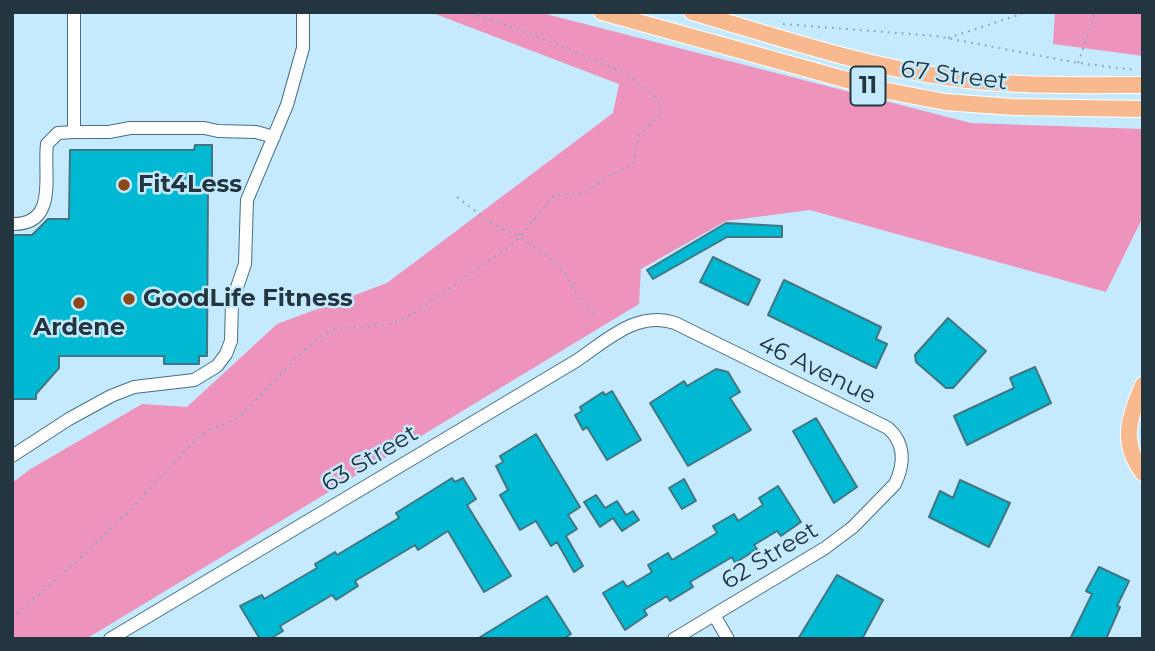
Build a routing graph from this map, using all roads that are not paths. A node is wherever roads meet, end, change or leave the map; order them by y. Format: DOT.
graph roads {
  1 [pos="74,12"];
  2 [pos="303,12"];
  3 [pos="602,12"];
  4 [pos="692,12"];
  5 [pos="1143,85"];
  6 [pos="1143,109"];
  7 [pos="74,132"];
  8 [pos="274,137"];
  9 [pos="12,224"];
  10 [pos="652,319"];
  11 [pos="1143,385"];
  12 [pos="12,457"];
  13 [pos="1143,473"];
  14 [pos="881,499"];
  15 [pos="714,615"];
  16 [pos="110,639"];
  17 [pos="674,639"];
  18 [pos="728,639"];
  1 -- 7 [label="street"];
  2 -- 8 [label="street"];
  3 -- 6 [label="main road, 67 Street / 11"];
  4 -- 5 [label="main road, 67 Street / 11"];
  7 -- 8 [label="street"];
  7 -- 9 [label="street"];
  8 -- 12 [label="street"];
  10 -- 14 [label="street, 46 Avenue"];
  10 -- 16 [label="street, 63 Street"];
  11 -- 13 [label="main road"];
  14 -- 15 [label="street, 62 Street"];
  15 -- 17 [label="street, 62 Street"];
  15 -- 18 [label="street"];
}
